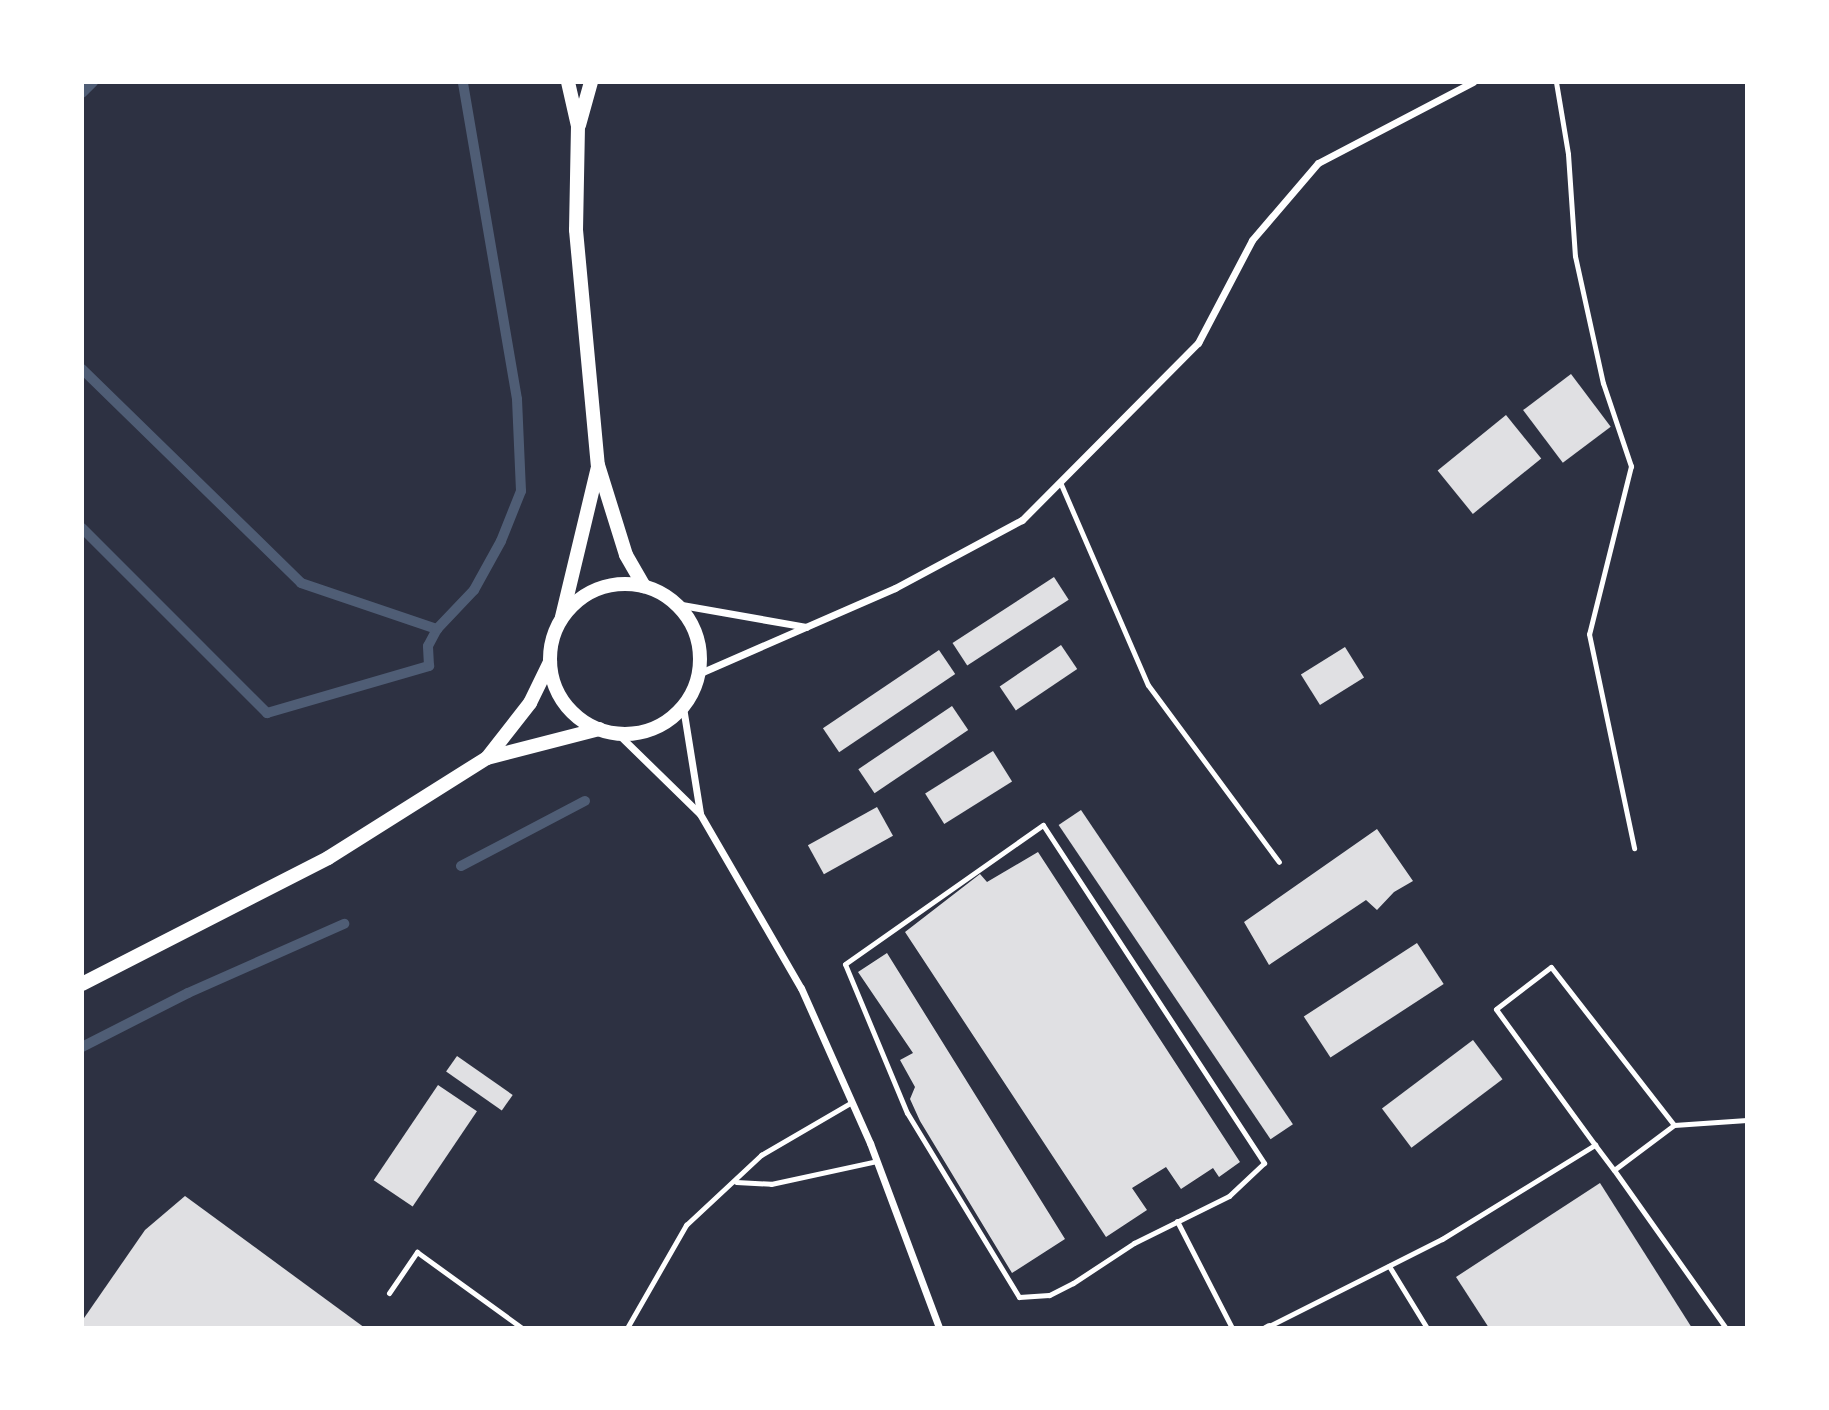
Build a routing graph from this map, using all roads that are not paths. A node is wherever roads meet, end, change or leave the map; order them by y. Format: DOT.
graph roads {
  1 [pos="568,82"];
  2 [pos="591,82"];
  3 [pos="1473,82"];
  4 [pos="1556,82"];
  5 [pos="578,126"];
  6 [pos="598,465"];
  7 [pos="1060,482"];
  8 [pos="645,586"];
  9 [pos="676,604"];
  10 [pos="562,617"];
  11 [pos="806,627"];
  12 [pos="550,662"];
  13 [pos="698,674"];
  14 [pos="682,707"];
  15 [pos="599,729"];
  16 [pos="616,732"];
  17 [pos="487,758"];
  18 [pos="701,814"];
  19 [pos="1634,848"];
  20 [pos="1279,862"];
  21 [pos="82,984"];
  22 [pos="852,1102"];
  23 [pos="1747,1120"];
  24 [pos="1674,1125"];
  25 [pos="1595,1145"];
  26 [pos="877,1161"];
  27 [pos="1614,1170"];
  28 [pos="736,1182"];
  29 [pos="1177,1221"];
  30 [pos="1388,1266"];
  31 [pos="388,1293"];
  32 [pos="1267,1327"];
  33 [pos="522,1328"];
  34 [pos="627,1328"];
  35 [pos="939,1328"];
  36 [pos="1232,1328"];
  37 [pos="1427,1328"];
  38 [pos="1726,1328"];
  1 -- 5 [label="main road"];
  2 -- 5 [label="main road"];
  3 -- 7 [label="street"];
  4 -- 19 [label="lane"];
  5 -- 6 [label="main road"];
  6 -- 8 [label="main road"];
  6 -- 10 [label="main road"];
  7 -- 11 [label="street"];
  7 -- 20 [label="lane"];
  8 -- 9 [label="main road"];
  8 -- 10 [label="main road"];
  9 -- 11 [label="street"];
  9 -- 13 [label="main road"];
  10 -- 12 [label="main road"];
  11 -- 13 [label="street"];
  12 -- 15 [label="main road"];
  12 -- 17 [label="main road"];
  13 -- 14 [label="main road"];
  14 -- 16 [label="main road"];
  14 -- 18 [label="street"];
  15 -- 16 [label="main road"];
  15 -- 17 [label="main road"];
  16 -- 18 [label="street"];
  17 -- 21 [label="main road"];
  18 -- 22 [label="street"];
  22 -- 26 [label="street"];
  22 -- 28 [label="lane"];
  23 -- 24 [label="lane"];
  24 -- 25 [label="lane"];
  24 -- 27 [label="lane"];
  25 -- 27 [label="lane"];
  25 -- 30 [label="lane"];
  26 -- 28 [label="lane"];
  26 -- 35 [label="street"];
  27 -- 38 [label="lane"];
  28 -- 34 [label="lane"];
  29 -- 29 [label="lane"];
  29 -- 36 [label="lane"];
  30 -- 32 [label="lane"];
  30 -- 37 [label="lane"];
  31 -- 33 [label="lane"];
}
